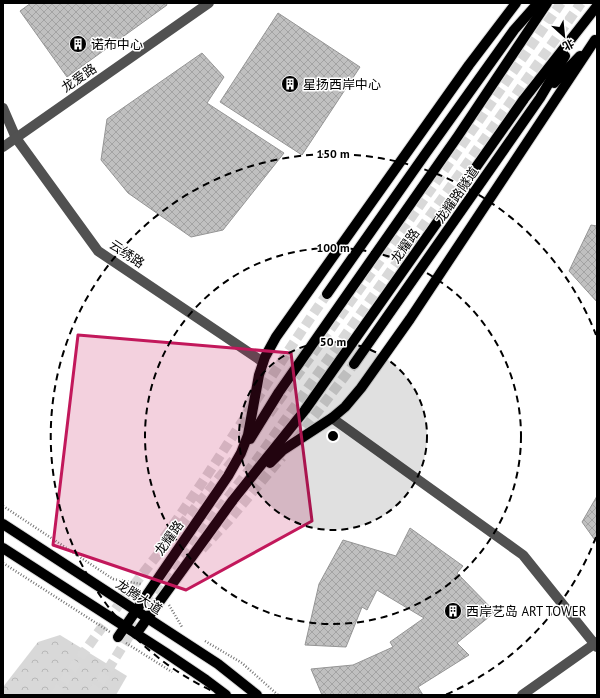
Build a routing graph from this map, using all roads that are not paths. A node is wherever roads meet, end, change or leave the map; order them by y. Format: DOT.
graph roads {
  1 [pos="209,3"];
  2 [pos="516,3"];
  3 [pos="528,3"];
  4 [pos="538,3"];
  5 [pos="547,3"];
  6 [pos="597,6"];
  7 [pos="580,29"];
  8 [pos="514,30"];
  9 [pos="596,39"];
  10 [pos="540,98"];
  11 [pos="3,108"];
  12 [pos="16,138"];
  13 [pos="3,147"];
  14 [pos="327,294"];
  15 [pos="263,362"];
  16 [pos="354,364"];
  17 [pos="332,418"];
  18 [pos="241,454"];
  19 [pos="233,500"];
  20 [pos="3,524"];
  21 [pos="3,548"];
  22 [pos="136,610"];
  23 [pos="148,618"];
  24 [pos="125,627"];
  25 [pos="136,634"];
  26 [pos="118,637"];
  27 [pos="596,644"];
  28 [pos="226,695"];
  29 [pos="257,695"];
  30 [pos="522,695"];
  1 -- 12 [label="street, 龙爱路"];
  2 -- 15 [label="main road, 龙耀路"];
  3 -- 8 [label="main road"];
  4 -- 8 [label="main road"];
  5 -- 18 [label="main road, 龙耀路"];
  6 -- 7 [label="main road, 龙耀路"];
  7 -- 10 [label="main road, 龙耀路隧道"];
  7 -- 19 [label="main road, 龙耀路"];
  8 -- 14 [label="main road"];
  9 -- 10 [label="main road, 龙耀路隧道"];
  9 -- 17 [label="main road, 龙耀路"];
  10 -- 16 [label="main road, 龙耀路隧道"];
  11 -- 12 [label="street, 云绣路"];
  12 -- 13 [label="street, 龙爱路"];
  12 -- 15 [label="street, 云绣路"];
  15 -- 18 [label="main road, 龙耀路"];
  17 -- 19 [label="main road, 龙耀路"];
  17 -- 27 [label="street"];
  18 -- 22 [label="main road, 龙耀路"];
  19 -- 23 [label="main road, 龙耀路"];
  20 -- 22 [label="main road, 龙腾大道"];
  21 -- 24 [label="main road"];
  22 -- 23 [label="main road, 龙腾大道"];
  22 -- 24 [label="main road, 龙耀路"];
  23 -- 25 [label="main road, 龙耀路"];
  23 -- 29 [label="main road, 龙腾大道"];
  24 -- 25 [label="main road"];
  24 -- 26 [label="main road, 龙耀路"];
  25 -- 28 [label="main road"];
  27 -- 30 [label="street"];
}
